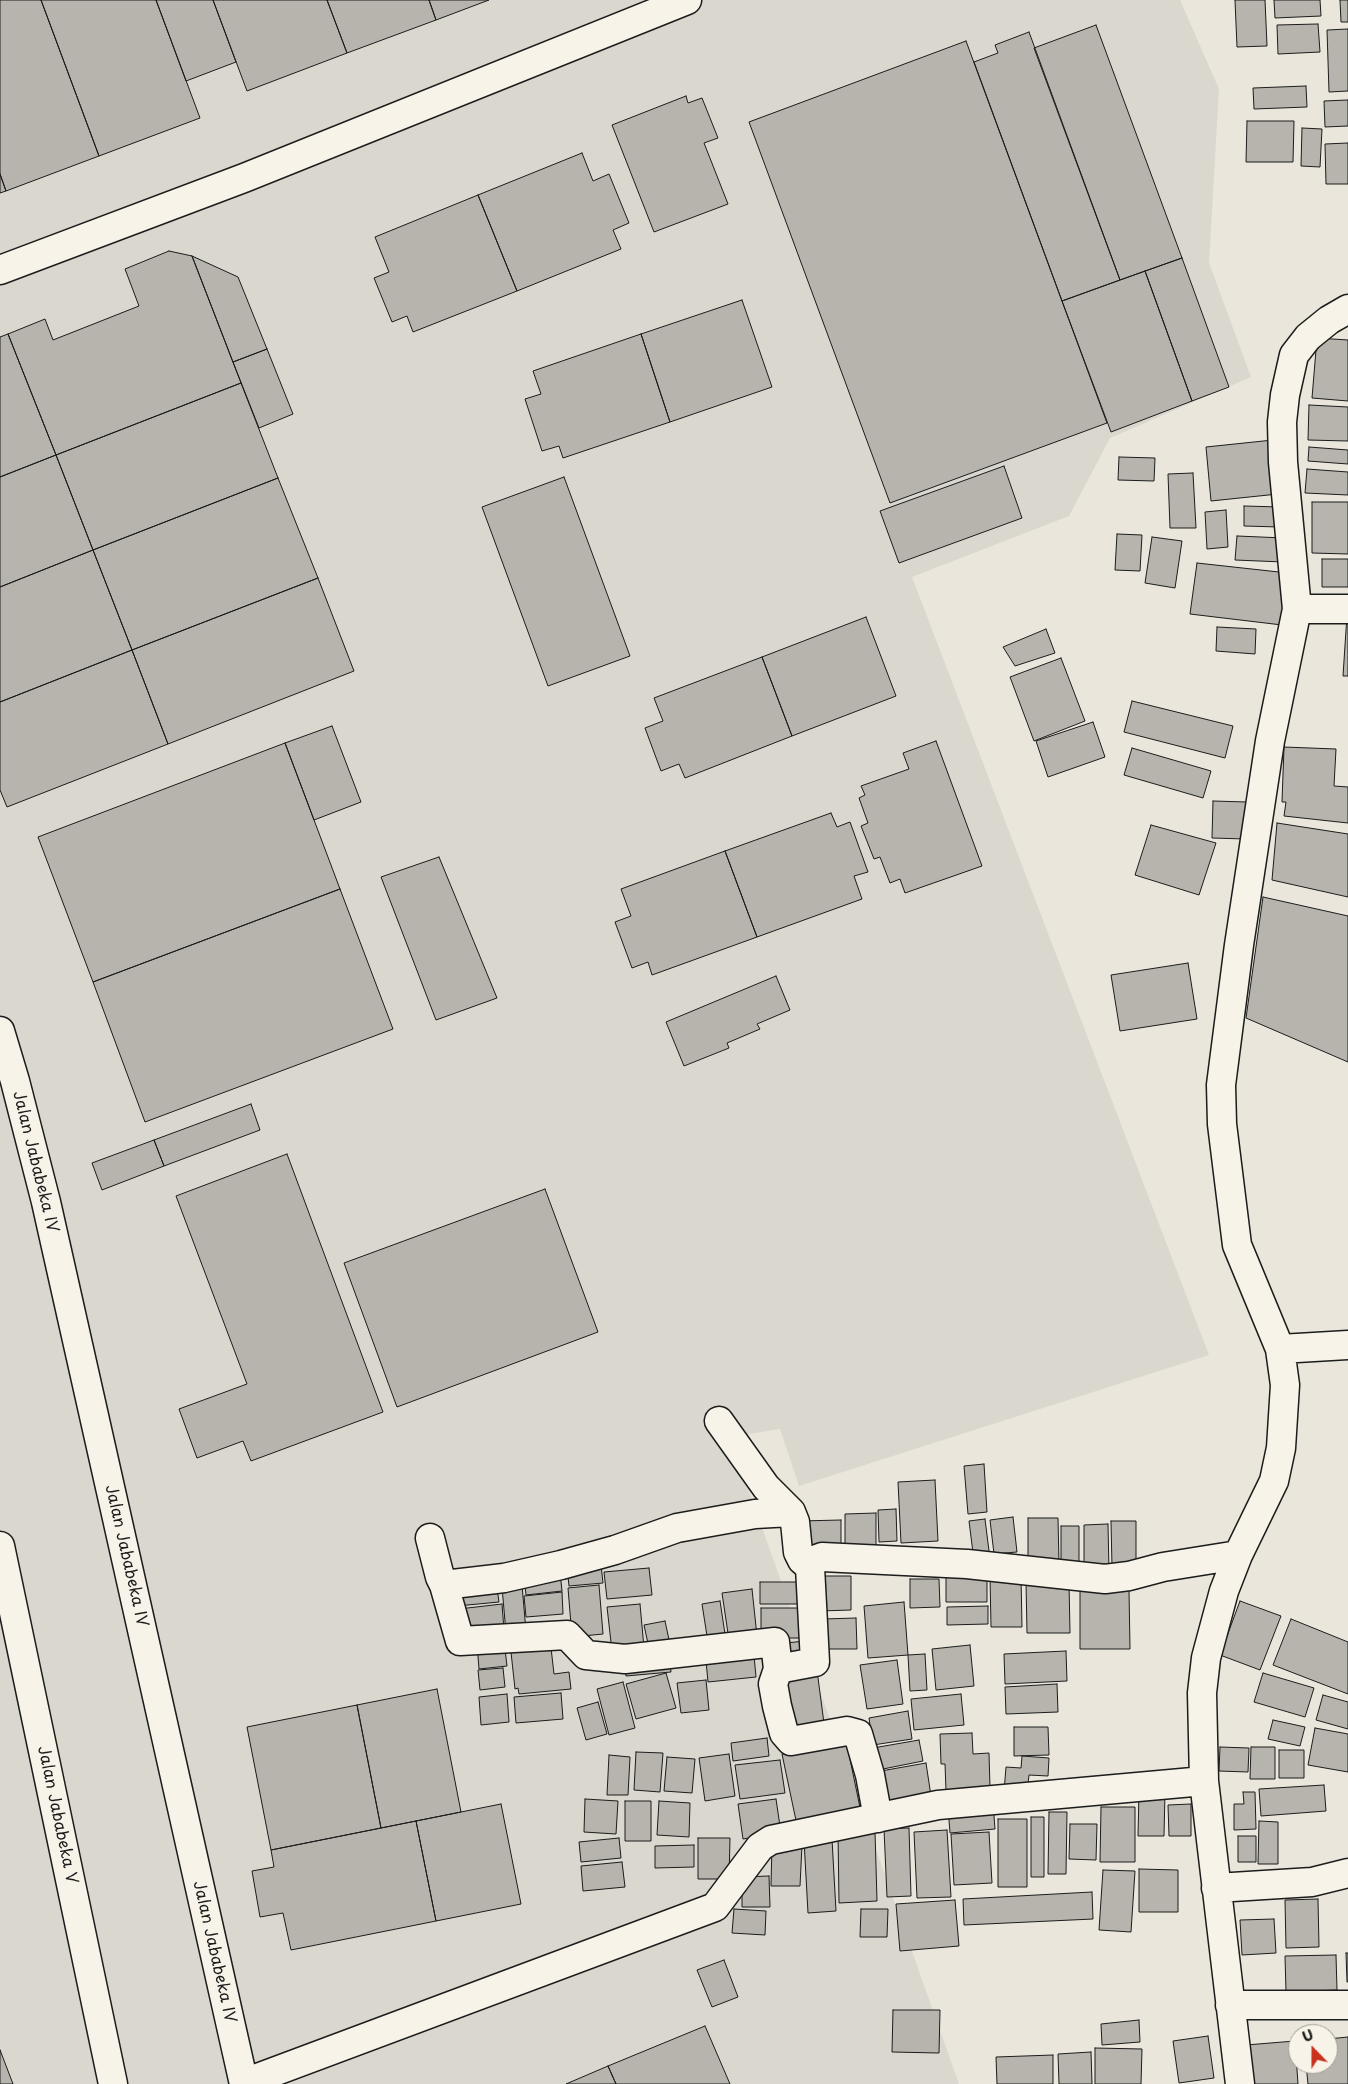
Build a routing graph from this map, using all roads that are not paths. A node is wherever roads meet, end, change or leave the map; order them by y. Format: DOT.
graph roads {
  1 [pos="687,0"];
  2 [pos="0,270"];
  3 [pos="1348,309"];
  4 [pos="1348,608"];
  5 [pos="1297,609"];
  6 [pos="0,1031"];
  7 [pos="1348,1346"];
  8 [pos="1280,1348"];
  9 [pos="719,1421"];
  10 [pos="791,1512"];
  11 [pos="430,1538"];
  12 [pos="0,1546"];
  13 [pos="1238,1555"];
  14 [pos="810,1567"];
  15 [pos="444,1585"];
  16 [pos="778,1670"];
  17 [pos="1204,1781"];
  18 [pos="878,1818"];
  19 [pos="1348,1873"];
  20 [pos="1216,1888"];
  21 [pos="1230,2004"];
  22 [pos="1348,2005"];
  23 [pos="113,2084"];
  24 [pos="244,2084"];
  25 [pos="1240,2084"];
  1 -- 2 [label="street"];
  3 -- 5 [label="street"];
  4 -- 5 [label="street"];
  5 -- 8 [label="street"];
  6 -- 24 [label="street, Jalan Jababeka IV"];
  7 -- 8 [label="street"];
  8 -- 13 [label="street"];
  9 -- 10 [label="street"];
  10 -- 14 [label="street"];
  10 -- 15 [label="street"];
  11 -- 15 [label="street"];
  12 -- 23 [label="street, Jalan Jababeka V"];
  13 -- 14 [label="street"];
  13 -- 17 [label="street"];
  14 -- 16 [label="street"];
  15 -- 16 [label="street"];
  16 -- 18 [label="street"];
  17 -- 18 [label="street"];
  17 -- 20 [label="street"];
  18 -- 24 [label="street"];
  19 -- 20 [label="street"];
  20 -- 21 [label="street"];
  21 -- 22 [label="street"];
  21 -- 25 [label="street"];
}
